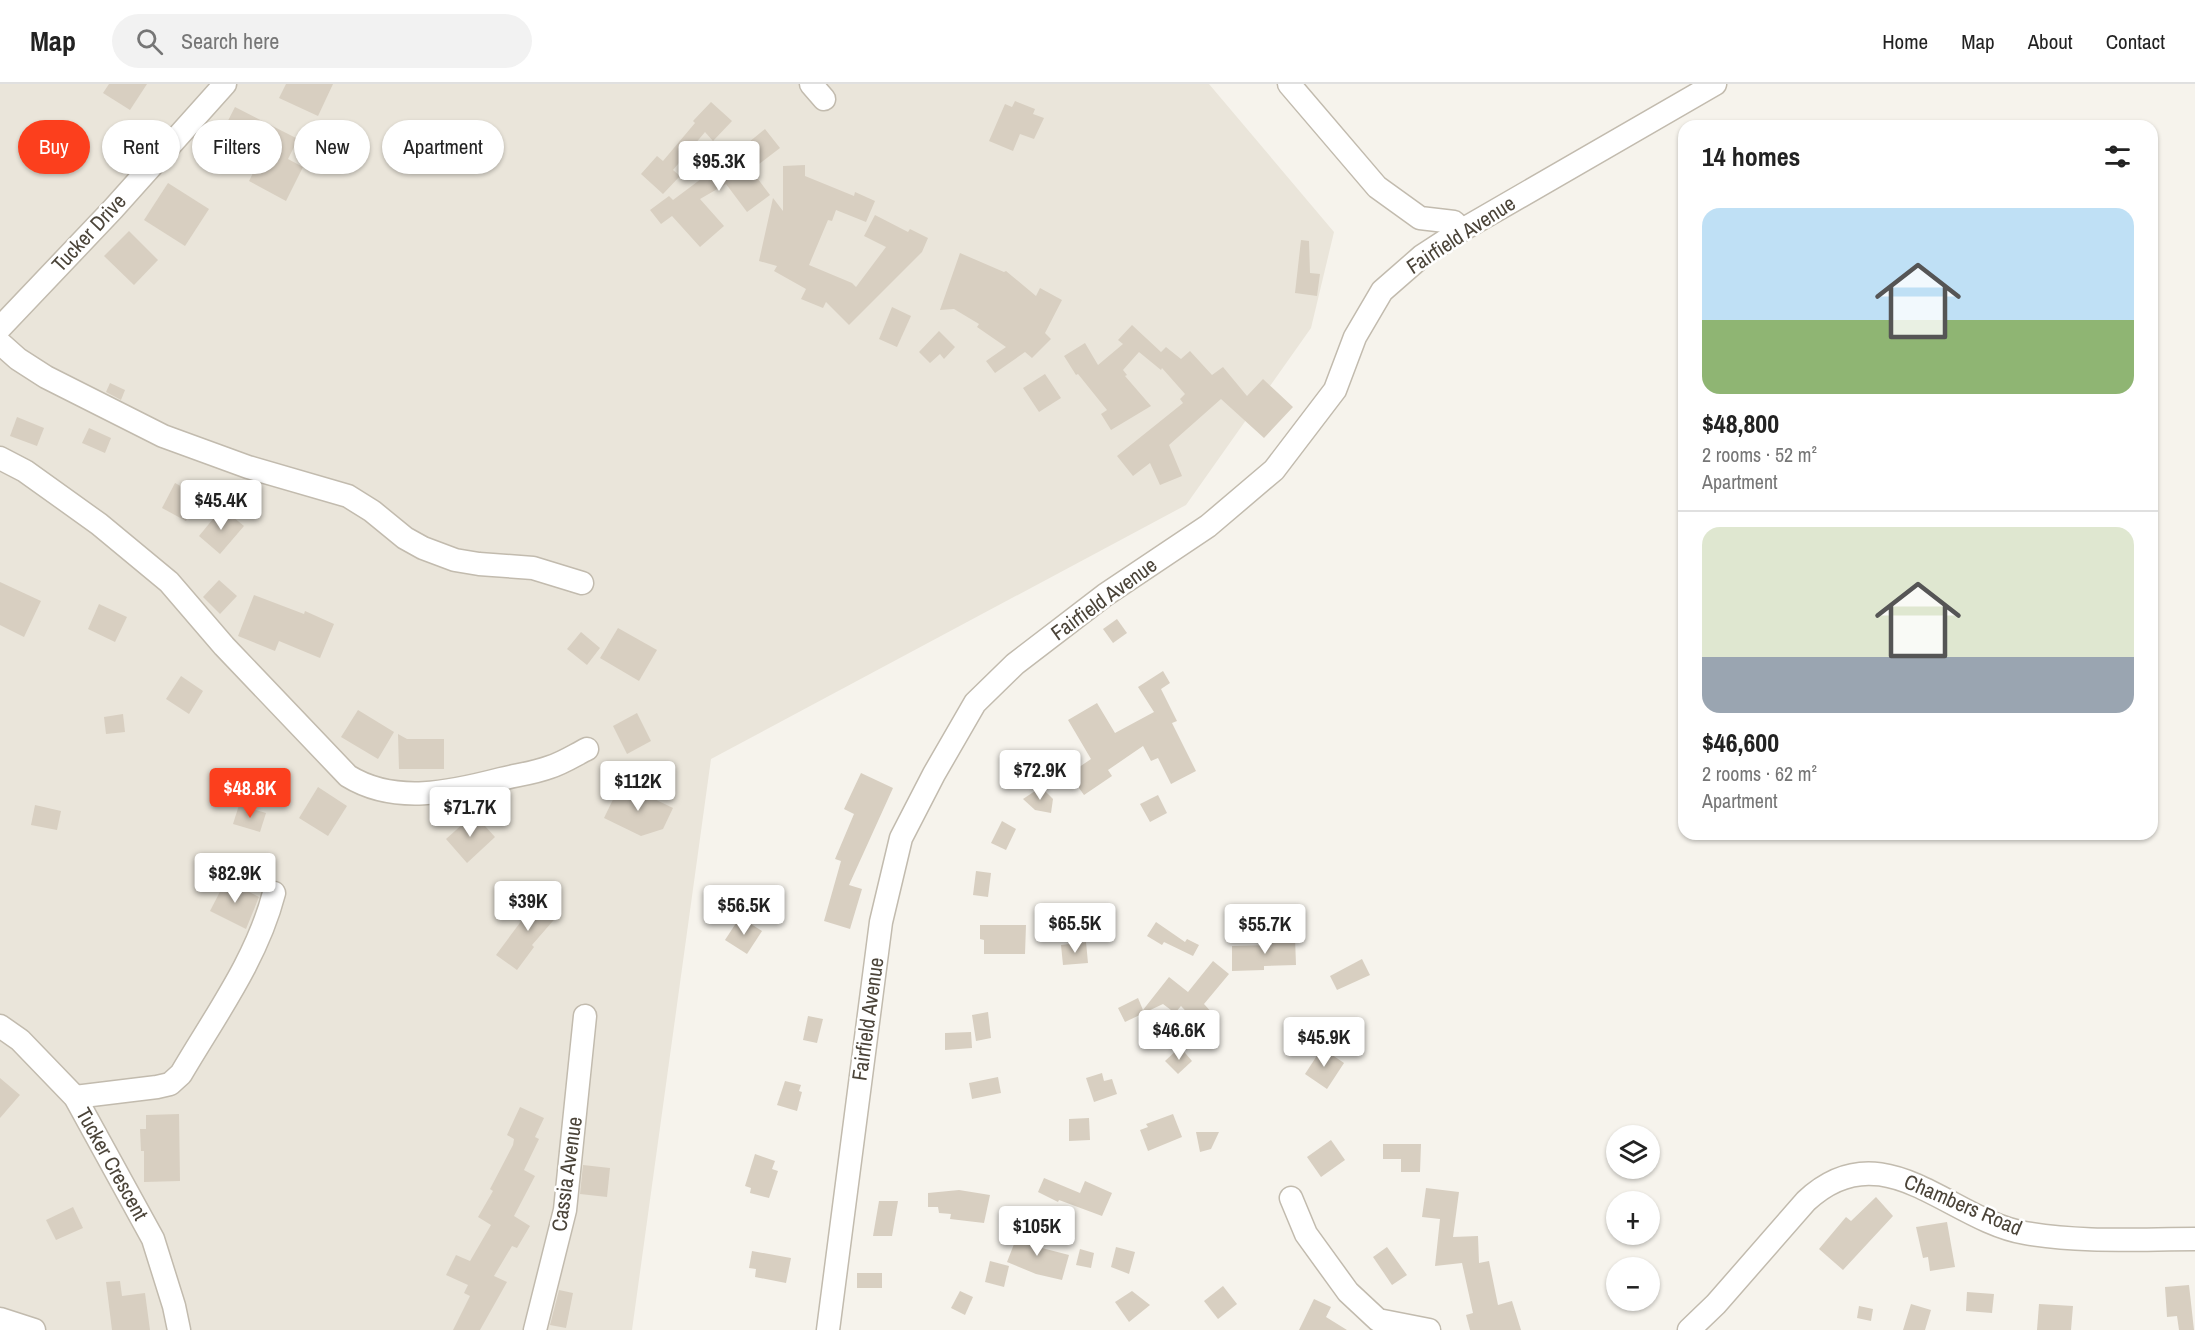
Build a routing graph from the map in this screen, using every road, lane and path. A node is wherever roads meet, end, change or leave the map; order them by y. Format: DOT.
graph roads {
  1 [pos="225,84"];
  2 [pos="1289,84"];
  3 [pos="1715,84"];
  4 [pos="1462,230"];
  5 [pos="0,328"];
  6 [pos="0,343"];
  7 [pos="0,458"];
  8 [pos="582,583"];
  9 [pos="587,749"];
  10 [pos="274,893"];
  11 [pos="585,1016"];
  12 [pos="0,1026"];
  13 [pos="75,1097"];
  14 [pos="1291,1198"];
  15 [pos="2195,1239"];
  16 [pos="0,1319"];
  17 [pos="34,1330"];
  18 [pos="179,1330"];
  19 [pos="535,1330"];
  20 [pos="828,1330"];
  21 [pos="1429,1330"];
  22 [pos="1689,1330"];
  1 -- 5 [label="street, Tucker Drive"];
  2 -- 4 [label="street"];
  3 -- 4 [label="street, Fairfield Avenue"];
  4 -- 20 [label="street, Fairfield Avenue"];
  6 -- 8 [label="street"];
  7 -- 9 [label="street"];
  10 -- 13 [label="street"];
  11 -- 19 [label="street, Cassia Avenue"];
  12 -- 13 [label="street, Tucker Crescent"];
  13 -- 18 [label="street, Tucker Crescent"];
  14 -- 21 [label="street"];
  15 -- 22 [label="street, Chambers Road"];
  16 -- 17 [label="street"];
}
